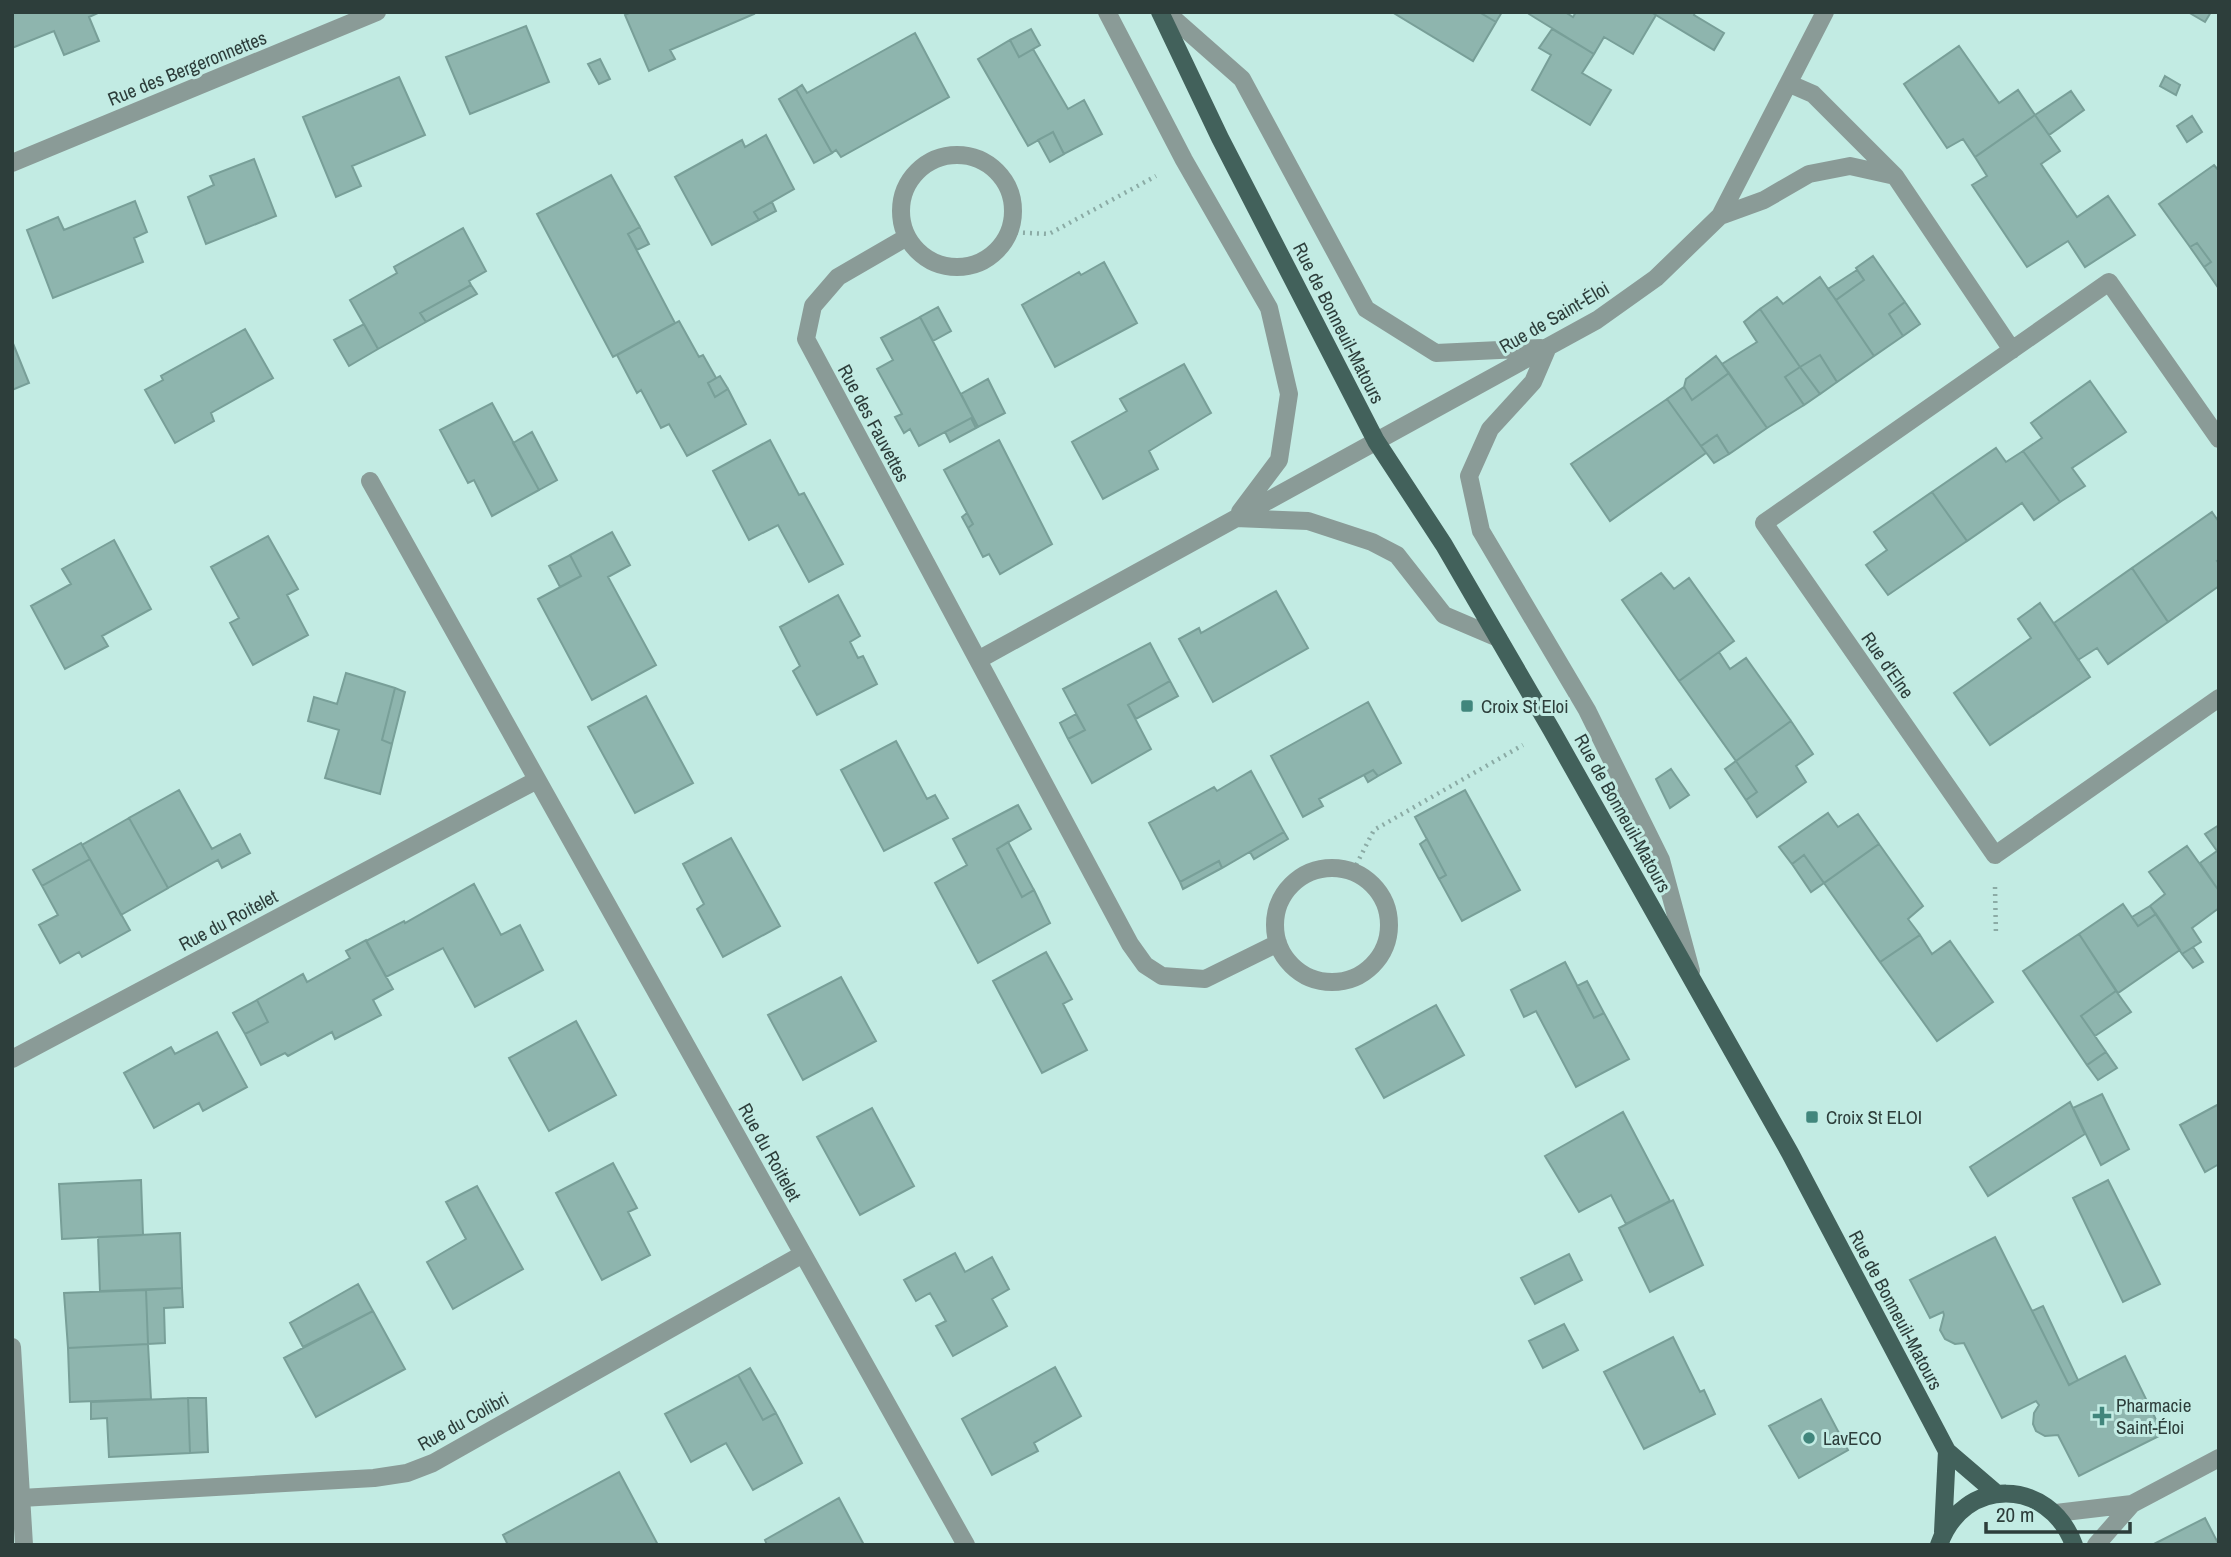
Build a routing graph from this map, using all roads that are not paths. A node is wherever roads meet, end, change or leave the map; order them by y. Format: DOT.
graph roads {
  1 [pos="377,12"];
  2 [pos="1107,12"];
  3 [pos="1160,12"];
  4 [pos="1166,12"];
  5 [pos="1825,12"];
  6 [pos="1790,84"];
  7 [pos="12,163"];
  8 [pos="1895,176"];
  9 [pos="1720,216"];
  10 [pos="907,237"];
  11 [pos="1548,347"];
  12 [pos="2012,350"];
  13 [pos="2219,439"];
  14 [pos="1376,441"];
  15 [pos="370,481"];
  16 [pos="1236,518"];
  17 [pos="1498,638"];
  18 [pos="978,660"];
  19 [pos="2219,698"];
  20 [pos="537,780"];
  21 [pos="1278,943"];
  22 [pos="1693,982"];
  23 [pos="12,1059"];
  24 [pos="803,1254"];
  25 [pos="12,1348"];
  26 [pos="1947,1451"];
  27 [pos="2219,1458"];
  28 [pos="1996,1493"];
  29 [pos="21,1498"];
  30 [pos="2132,1504"];
  31 [pos="2056,1514"];
  32 [pos="1941,1538"];
  33 [pos="24,1545"];
  34 [pos="966,1545"];
  35 [pos="2074,1545"];
  36 [pos="2096,1545"];
  1 -- 7 [label="street, Rue des Bergeronnettes"];
  2 -- 16 [label="street"];
  3 -- 14 [label="main road, Rue de Bonneuil-Matours"];
  4 -- 11 [label="street"];
  5 -- 6 [label="street, Rue de Saint-Éloi"];
  6 -- 8 [label="street"];
  6 -- 9 [label="street, Rue de Saint-Éloi"];
  8 -- 9 [label="street"];
  8 -- 12 [label="street"];
  9 -- 11 [label="street, Rue de Saint-Éloi"];
  10 -- 10 [label="street"];
  10 -- 18 [label="street, Rue des Fauvettes"];
  11 -- 14 [label="street, Rue de Saint-Éloi"];
  11 -- 22 [label="street"];
  12 -- 13 [label="street, Rue d'Elne"];
  12 -- 19 [label="street, Rue d'Elne"];
  14 -- 16 [label="street"];
  14 -- 17 [label="main road, Rue de Bonneuil-Matours"];
  15 -- 20 [label="street, Rue du Roitelet"];
  16 -- 17 [label="street"];
  16 -- 18 [label="street"];
  17 -- 22 [label="main road, Rue de Bonneuil-Matours"];
  18 -- 21 [label="street, Rue des Fauvettes"];
  20 -- 23 [label="street, Rue du Roitelet"];
  20 -- 24 [label="street, Rue du Roitelet"];
  21 -- 21 [label="street"];
  22 -- 26 [label="main road, Rue de Bonneuil-Matours"];
  24 -- 29 [label="street, Rue du Colibri"];
  24 -- 34 [label="street, Rue du Roitelet"];
  25 -- 29 [label="street"];
  26 -- 28 [label="main road, Rue de Bonneuil-Matours"];
  26 -- 32 [label="main road"];
  27 -- 30 [label="street"];
  28 -- 31 [label="main road"];
  28 -- 32 [label="main road"];
  29 -- 33 [label="street"];
  30 -- 31 [label="street"];
  30 -- 36 [label="street"];
  31 -- 35 [label="main road"];
}
